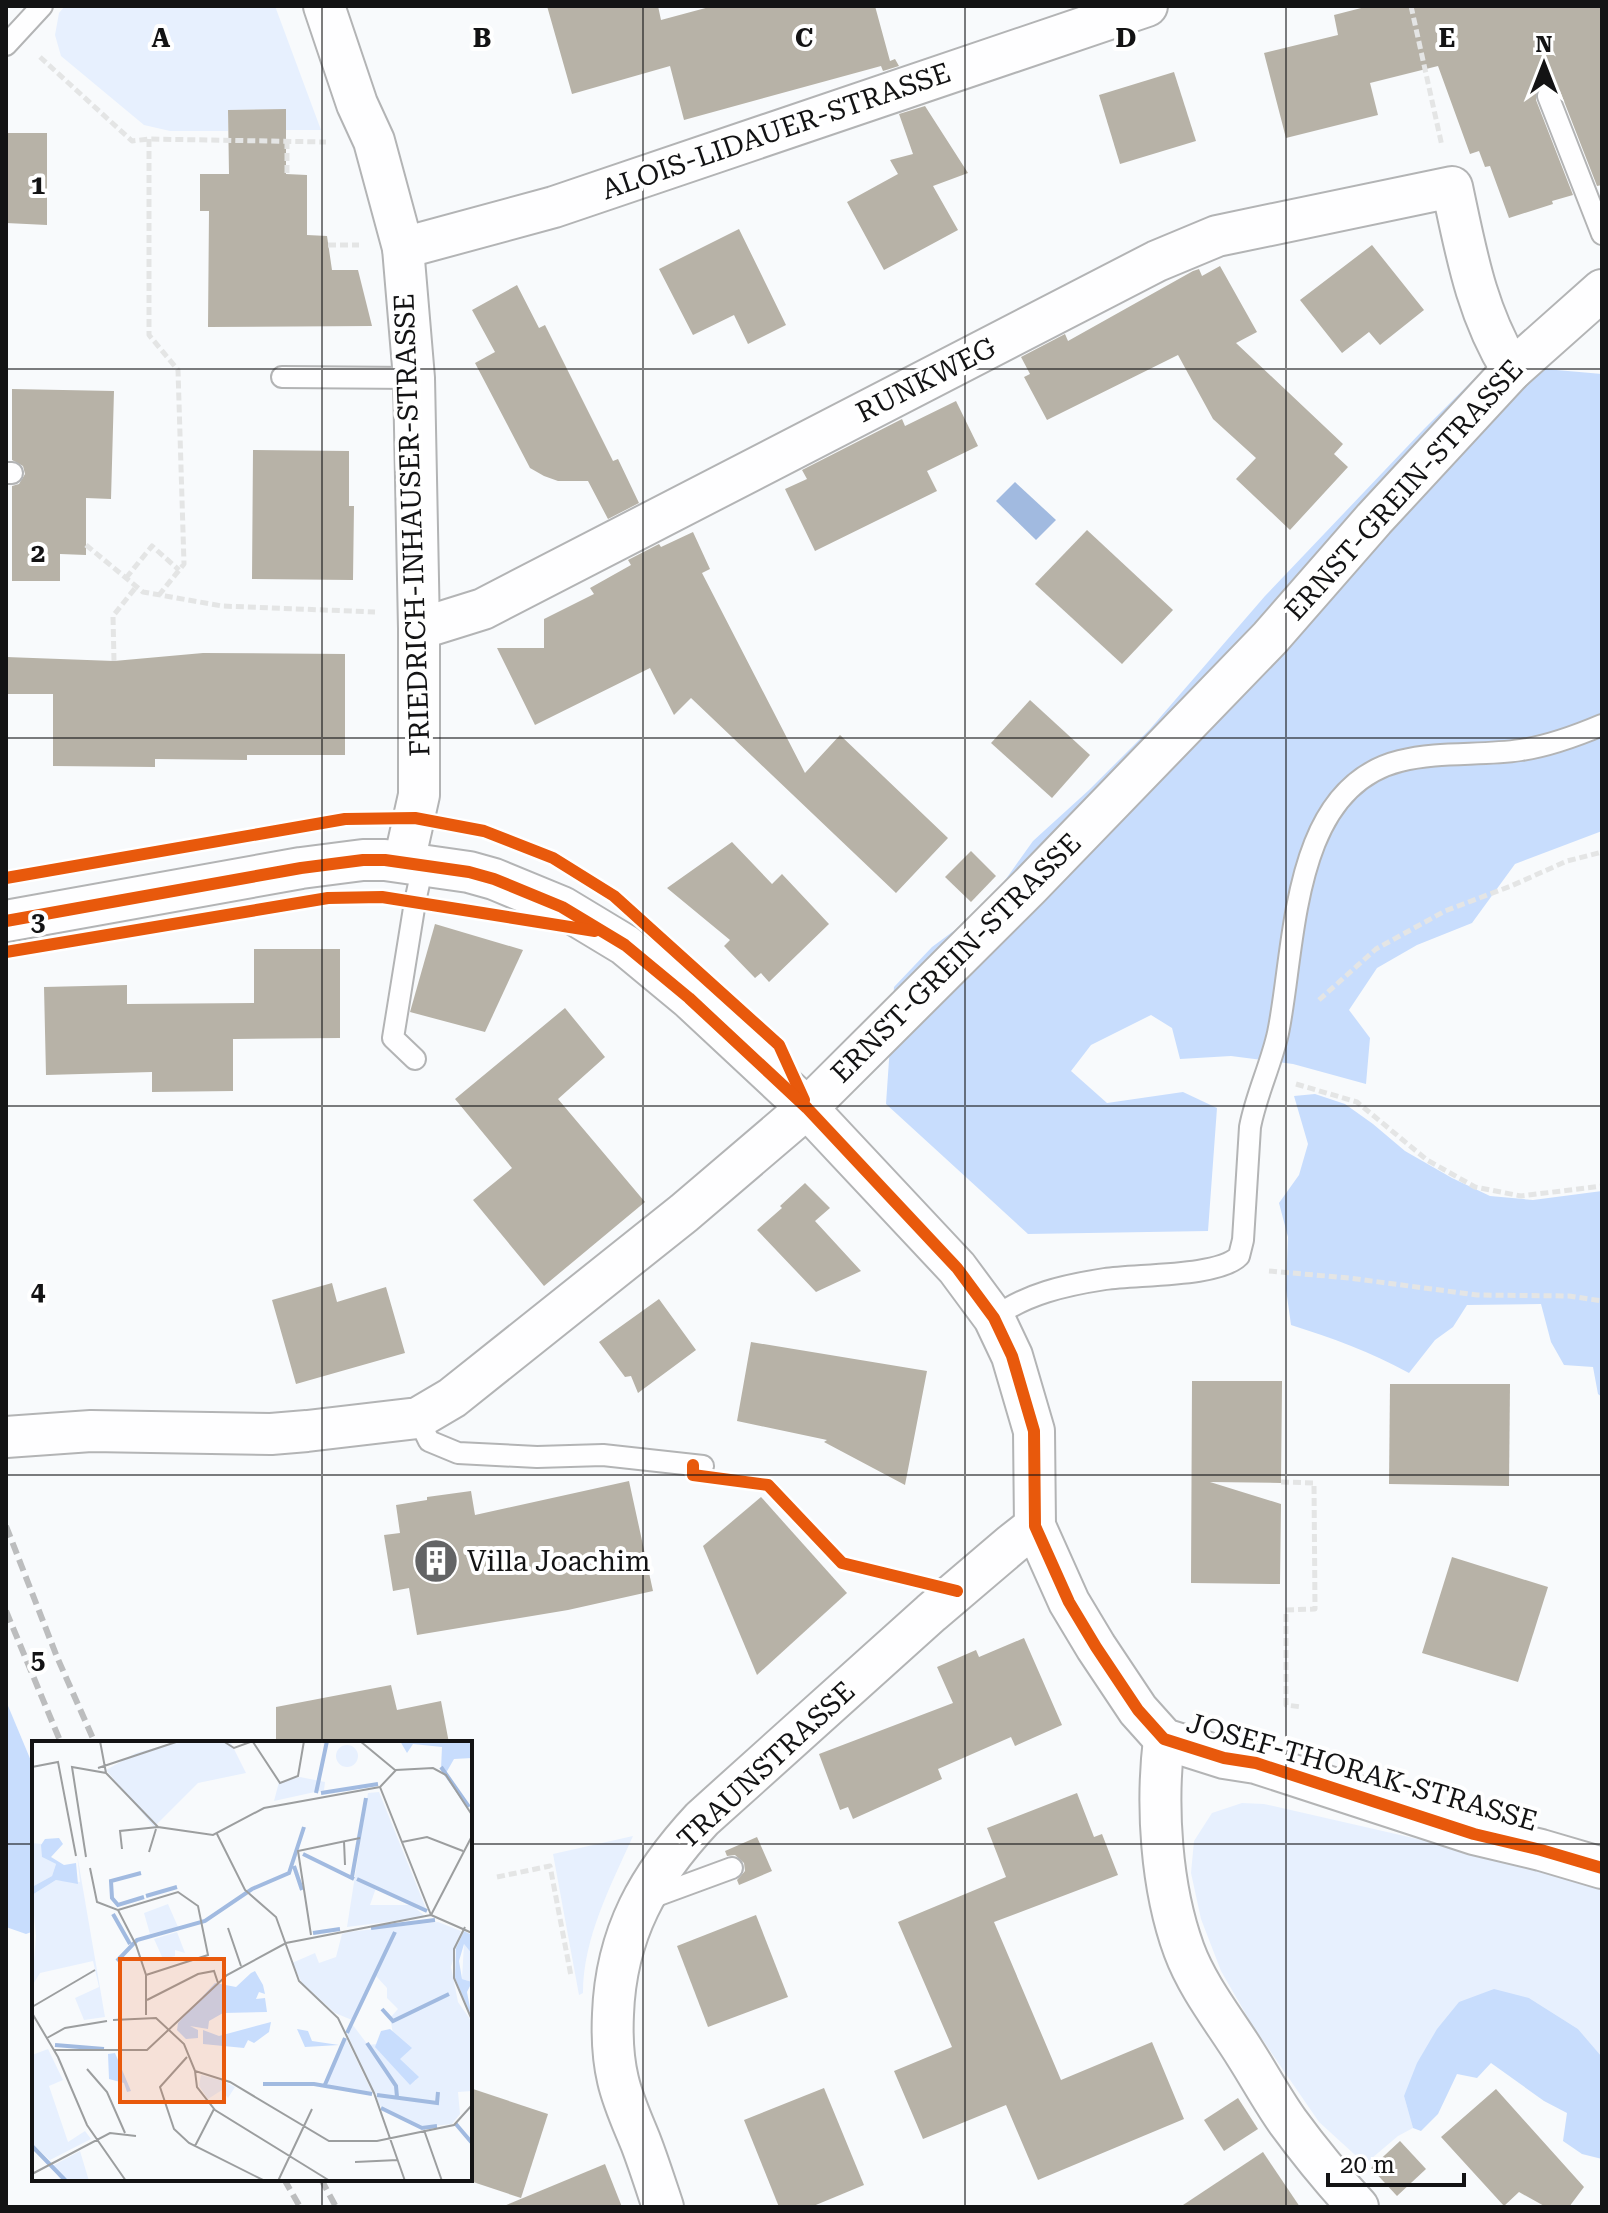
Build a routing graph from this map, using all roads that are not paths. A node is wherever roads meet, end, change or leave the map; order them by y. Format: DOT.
graph roads {
  1 [pos="42,6"];
  2 [pos="324,6"];
  3 [pos="1147,6"];
  4 [pos="11,40"];
  5 [pos="1548,96"];
  6 [pos="1602,234"];
  7 [pos="383,246"];
  8 [pos="1602,290"];
  9 [pos="1512,370"];
  10 [pos="282,377"];
  11 [pos="414,378"];
  12 [pos="419,629"];
  13 [pos="1602,725"];
  14 [pos="414,864"];
  15 [pos="6,921"];
  16 [pos="415,1059"];
  17 [pos="807,1108"];
  18 [pos="994,1318"];
  19 [pos="418,1418"];
  20 [pos="6,1437"];
  21 [pos="703,1466"];
  22 [pos="1035,1526"];
  23 [pos="1164,1739"];
  24 [pos="732,1868"];
  25 [pos="1602,1868"];
  26 [pos="642,1901"];
  27 [pos="663,2207"];
  28 [pos="1358,2207"];
  1 -- 4 [label="lane"];
  2 -- 7 [label="street, FRIEDRICH-INHAUSER-STRASSE"];
  3 -- 7 [label="street, ALOIS-LIDAUER-STRASSE"];
  5 -- 6 [label="lane"];
  7 -- 11 [label="street, FRIEDRICH-INHAUSER-STRASSE"];
  8 -- 9 [label="street, ERNST-GREIN-STRASSE"];
  9 -- 12 [label="street, RUNKWEG"];
  9 -- 17 [label="street, ERNST-GREIN-STRASSE"];
  10 -- 11 [label="lane"];
  11 -- 12 [label="street, FRIEDRICH-INHAUSER-STRASSE"];
  12 -- 14 [label="street, FRIEDRICH-INHAUSER-STRASSE"];
  13 -- 18 [label="lane"];
  14 -- 15 [label="street"];
  14 -- 16 [label="lane"];
  14 -- 17 [label="street"];
  17 -- 18 [label="street"];
  17 -- 19 [label="street, ERNST-GREIN-STRASSE"];
  18 -- 22 [label="street"];
  19 -- 20 [label="street, ERNST-GREIN-STRASSE"];
  19 -- 21 [label="lane"];
  22 -- 23 [label="street, JOSEF-THORAK-STRASSE"];
  22 -- 26 [label="street, TRAUNSTRASSE"];
  23 -- 25 [label="street, JOSEF-THORAK-STRASSE"];
  23 -- 28 [label="street"];
  24 -- 26 [label="lane"];
  26 -- 27 [label="street, TRAUNSTRASSE"];
}
